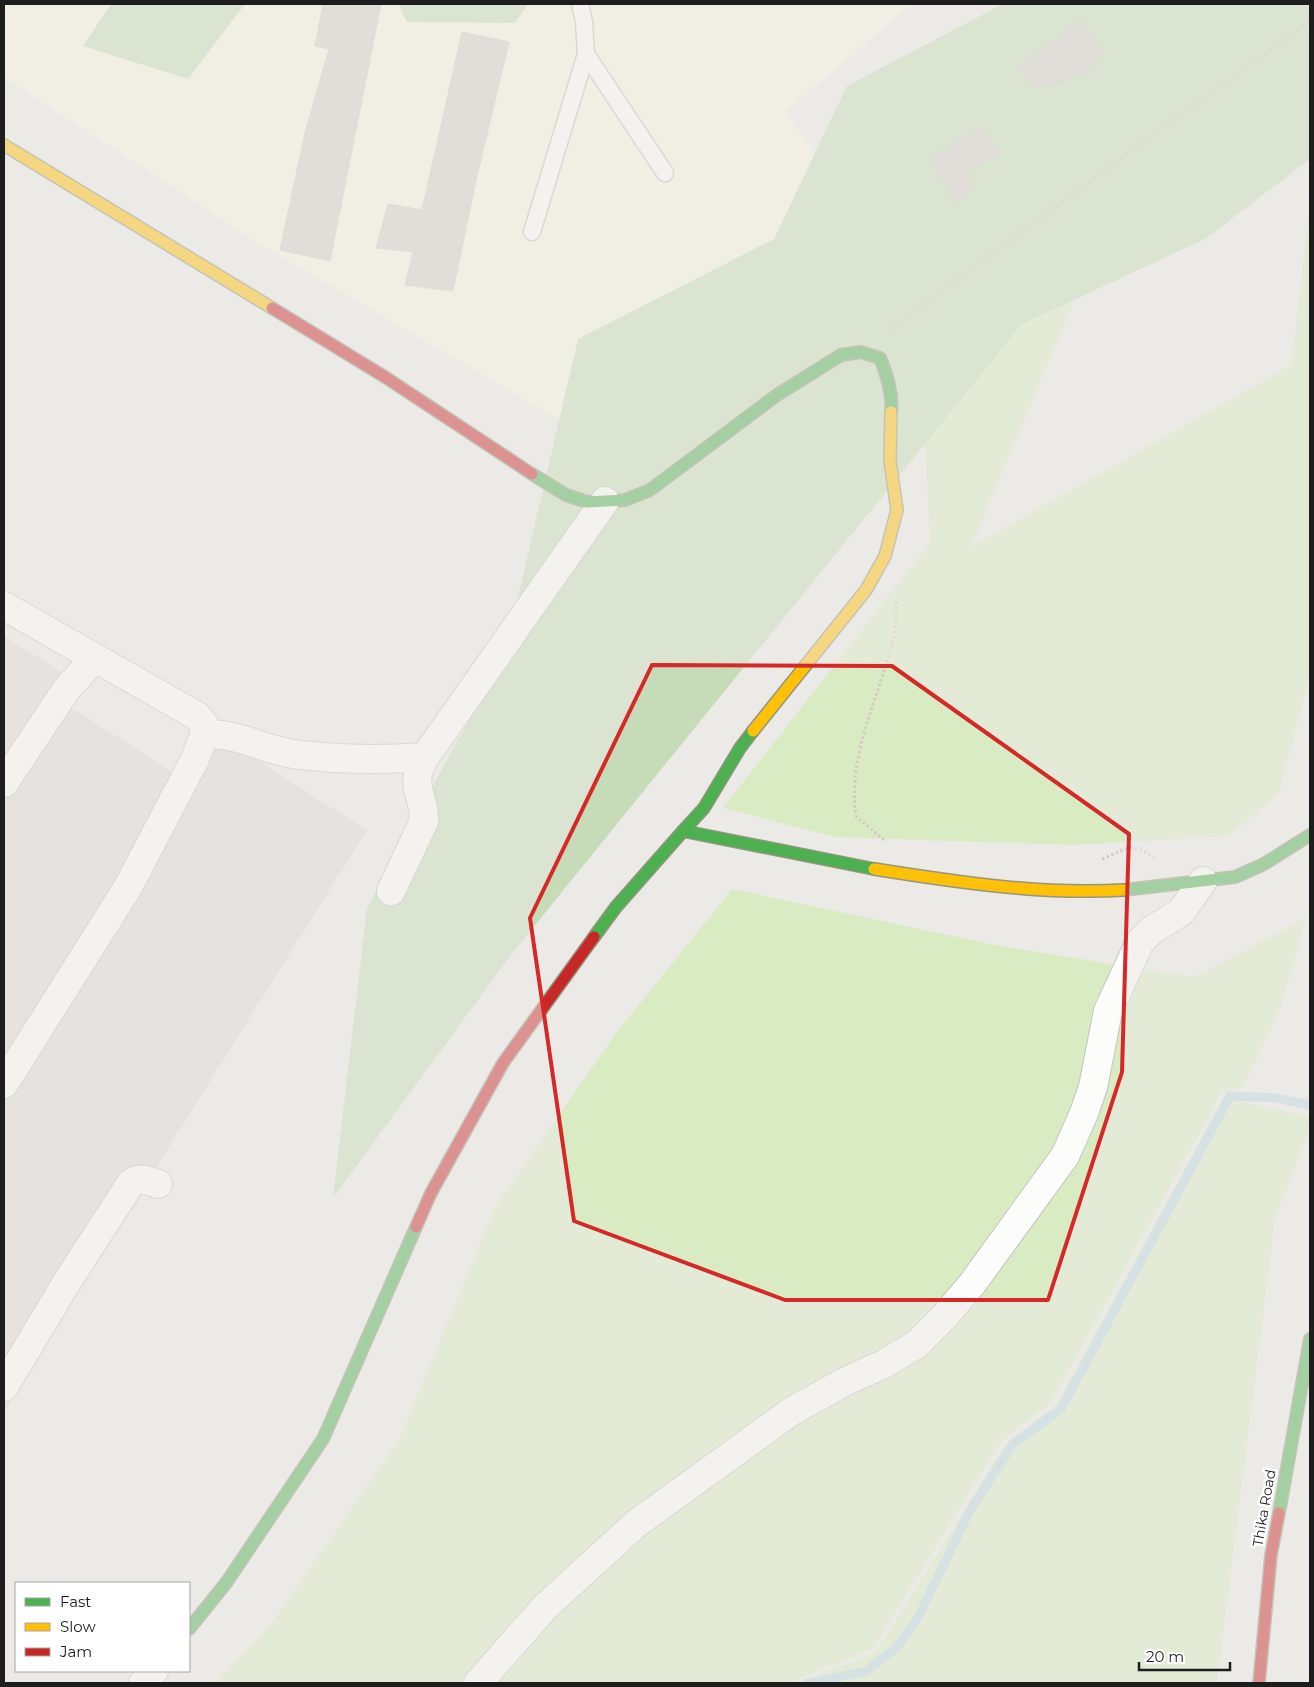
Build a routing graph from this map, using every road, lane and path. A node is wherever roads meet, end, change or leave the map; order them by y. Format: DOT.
graph roads {
  1 [pos="580,4"];
  2 [pos="1310,20"];
  3 [pos="586,54"];
  4 [pos="4,145"];
  5 [pos="665,173"];
  6 [pos="532,232"];
  7 [pos="860,352"];
  8 [pos="605,501"];
  9 [pos="885,556"];
  10 [pos="4,606"];
  11 [pos="95,658"];
  12 [pos="204,735"];
  13 [pos="425,757"];
  14 [pos="4,783"];
  15 [pos="683,831"];
  16 [pos="1310,835"];
  17 [pos="891,845"];
  18 [pos="1096,860"];
  19 [pos="1191,884"];
  20 [pos="391,891"];
  21 [pos="4,1084"];
  22 [pos="158,1184"];
  23 [pos="1310,1339"];
  24 [pos="4,1387"];
  25 [pos="190,1628"];
  26 [pos="153,1672"];
  27 [pos="143,1683"];
  28 [pos="478,1683"];
  29 [pos="1260,1683"];
  1 -- 3 [label="lane"];
  2 -- 7 [label="path"];
  3 -- 5 [label="lane"];
  3 -- 6 [label="lane"];
  4 -- 8 [label="street"];
  7 -- 8 [label="street"];
  7 -- 9 [label="street"];
  8 -- 13 [label="street"];
  9 -- 15 [label="street"];
  9 -- 17 [label="path"];
  10 -- 11 [label="street"];
  11 -- 12 [label="street"];
  11 -- 14 [label="street"];
  12 -- 13 [label="street"];
  12 -- 21 [label="street"];
  13 -- 20 [label="street"];
  15 -- 19 [label="street"];
  15 -- 25 [label="street"];
  16 -- 19 [label="street"];
  18 -- 19 [label="path"];
  19 -- 28 [label="street"];
  22 -- 24 [label="street"];
  23 -- 29 [label="street, Thika Road"];
  26 -- 27 [label="street"];
}
